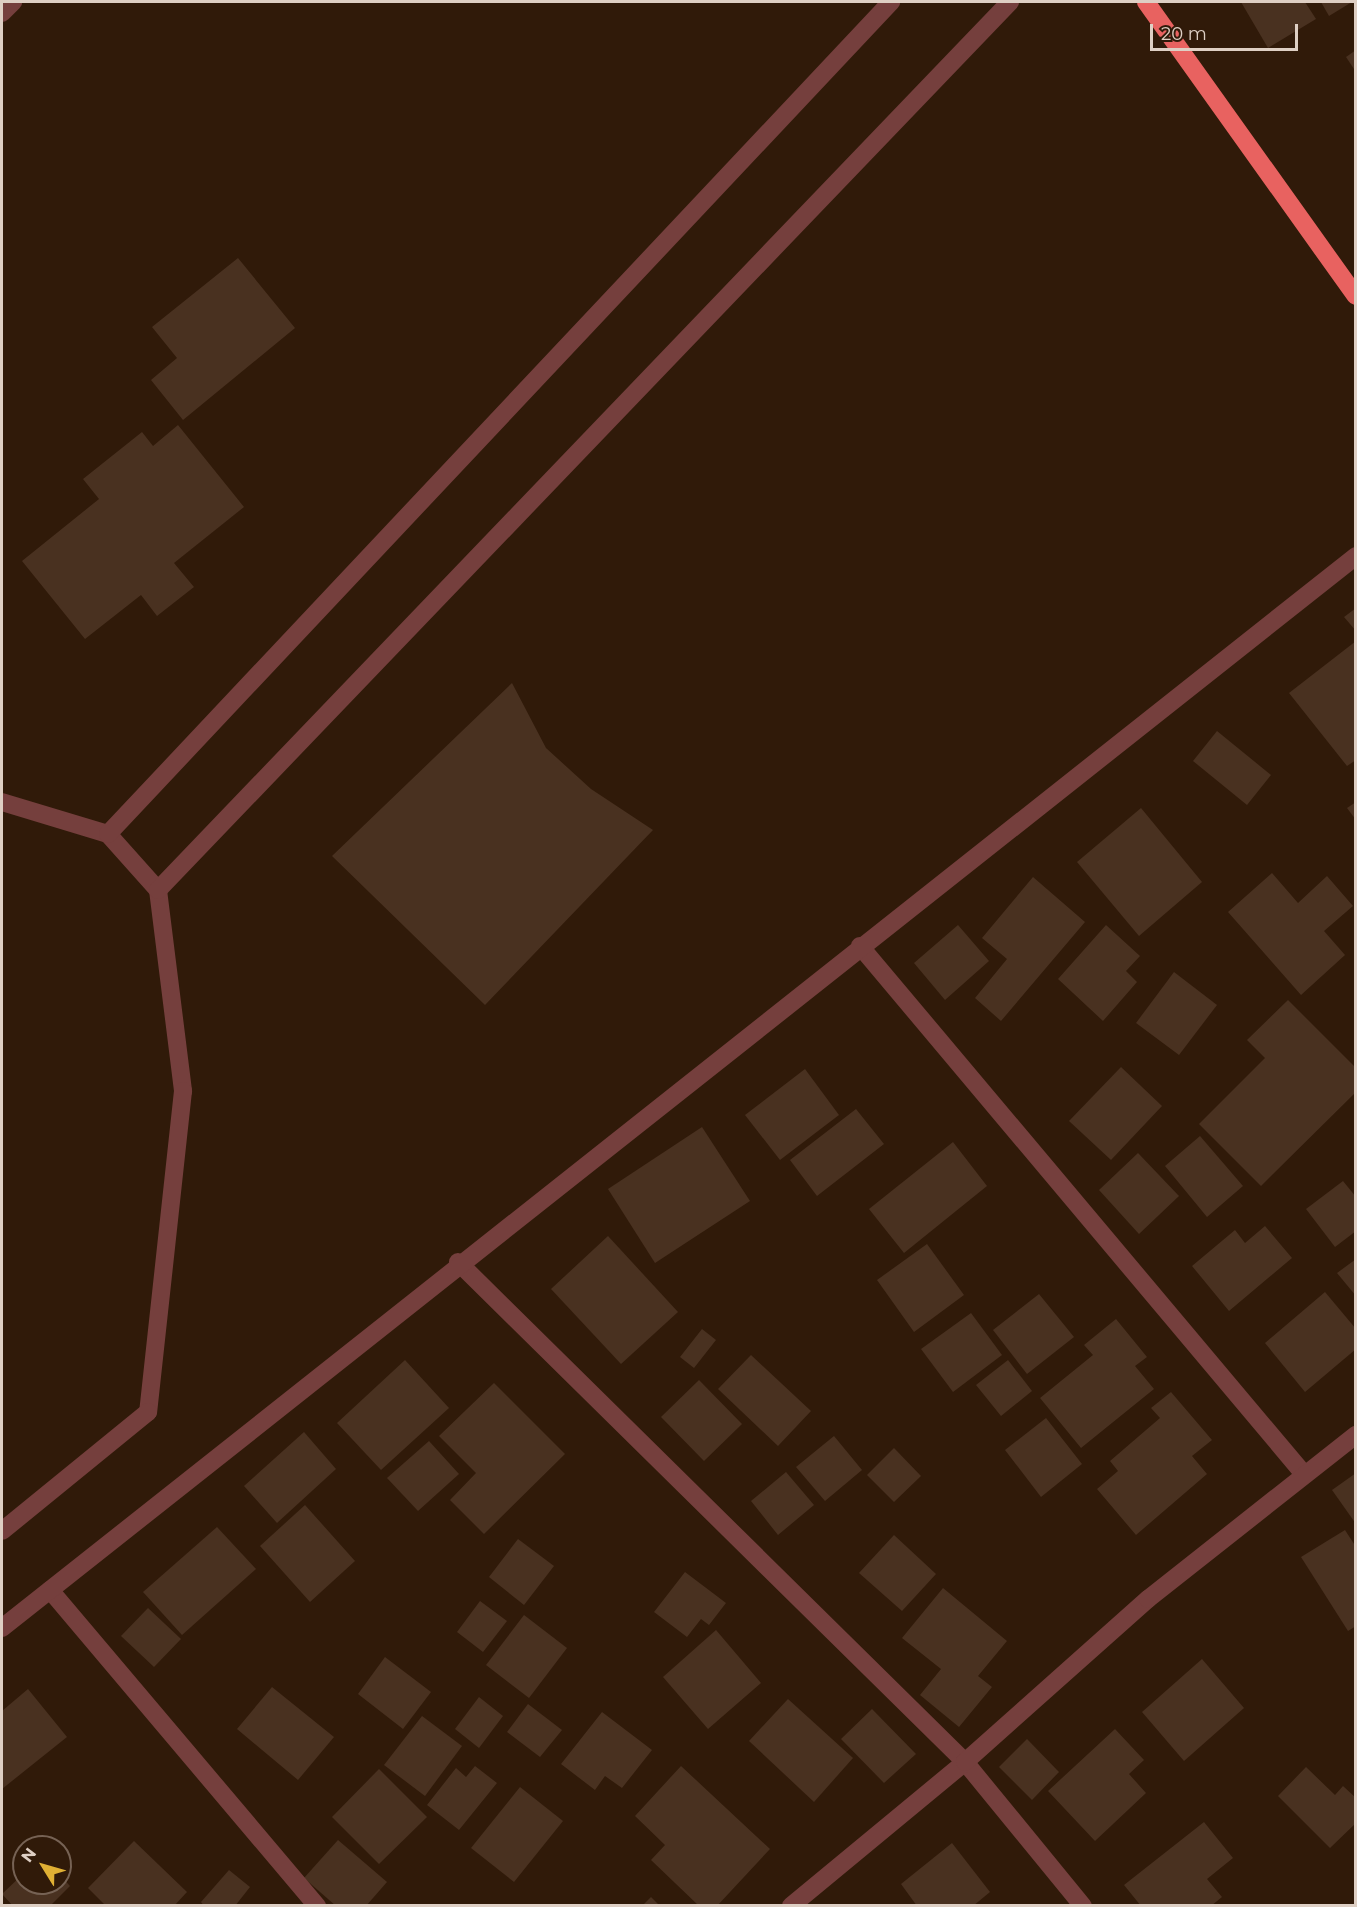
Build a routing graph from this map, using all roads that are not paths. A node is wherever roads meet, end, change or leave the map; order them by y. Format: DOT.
graph roads {
  1 [pos="13,2"];
  2 [pos="891,2"];
  3 [pos="1010,2"];
  4 [pos="1146,2"];
  5 [pos="2,13"];
  6 [pos="1356,296"];
  7 [pos="1356,556"];
  8 [pos="2,802"];
  9 [pos="108,834"];
  10 [pos="158,890"];
  11 [pos="860,946"];
  12 [pos="458,1262"];
  13 [pos="1356,1435"];
  14 [pos="1303,1473"];
  15 [pos="2,1531"];
  16 [pos="50,1590"];
  17 [pos="2,1628"];
  18 [pos="965,1762"];
  19 [pos="317,1905"];
  20 [pos="791,1905"];
  21 [pos="1083,1905"];
  1 -- 5 [label="street"];
  2 -- 9 [label="street"];
  3 -- 10 [label="street"];
  4 -- 6 [label="highway"];
  7 -- 11 [label="street"];
  8 -- 9 [label="street"];
  9 -- 10 [label="street"];
  10 -- 15 [label="street"];
  11 -- 12 [label="street"];
  11 -- 14 [label="street"];
  12 -- 16 [label="street"];
  12 -- 18 [label="street"];
  13 -- 14 [label="street"];
  14 -- 18 [label="street"];
  16 -- 17 [label="street"];
  16 -- 19 [label="street"];
  18 -- 20 [label="street"];
  18 -- 21 [label="street"];
}
